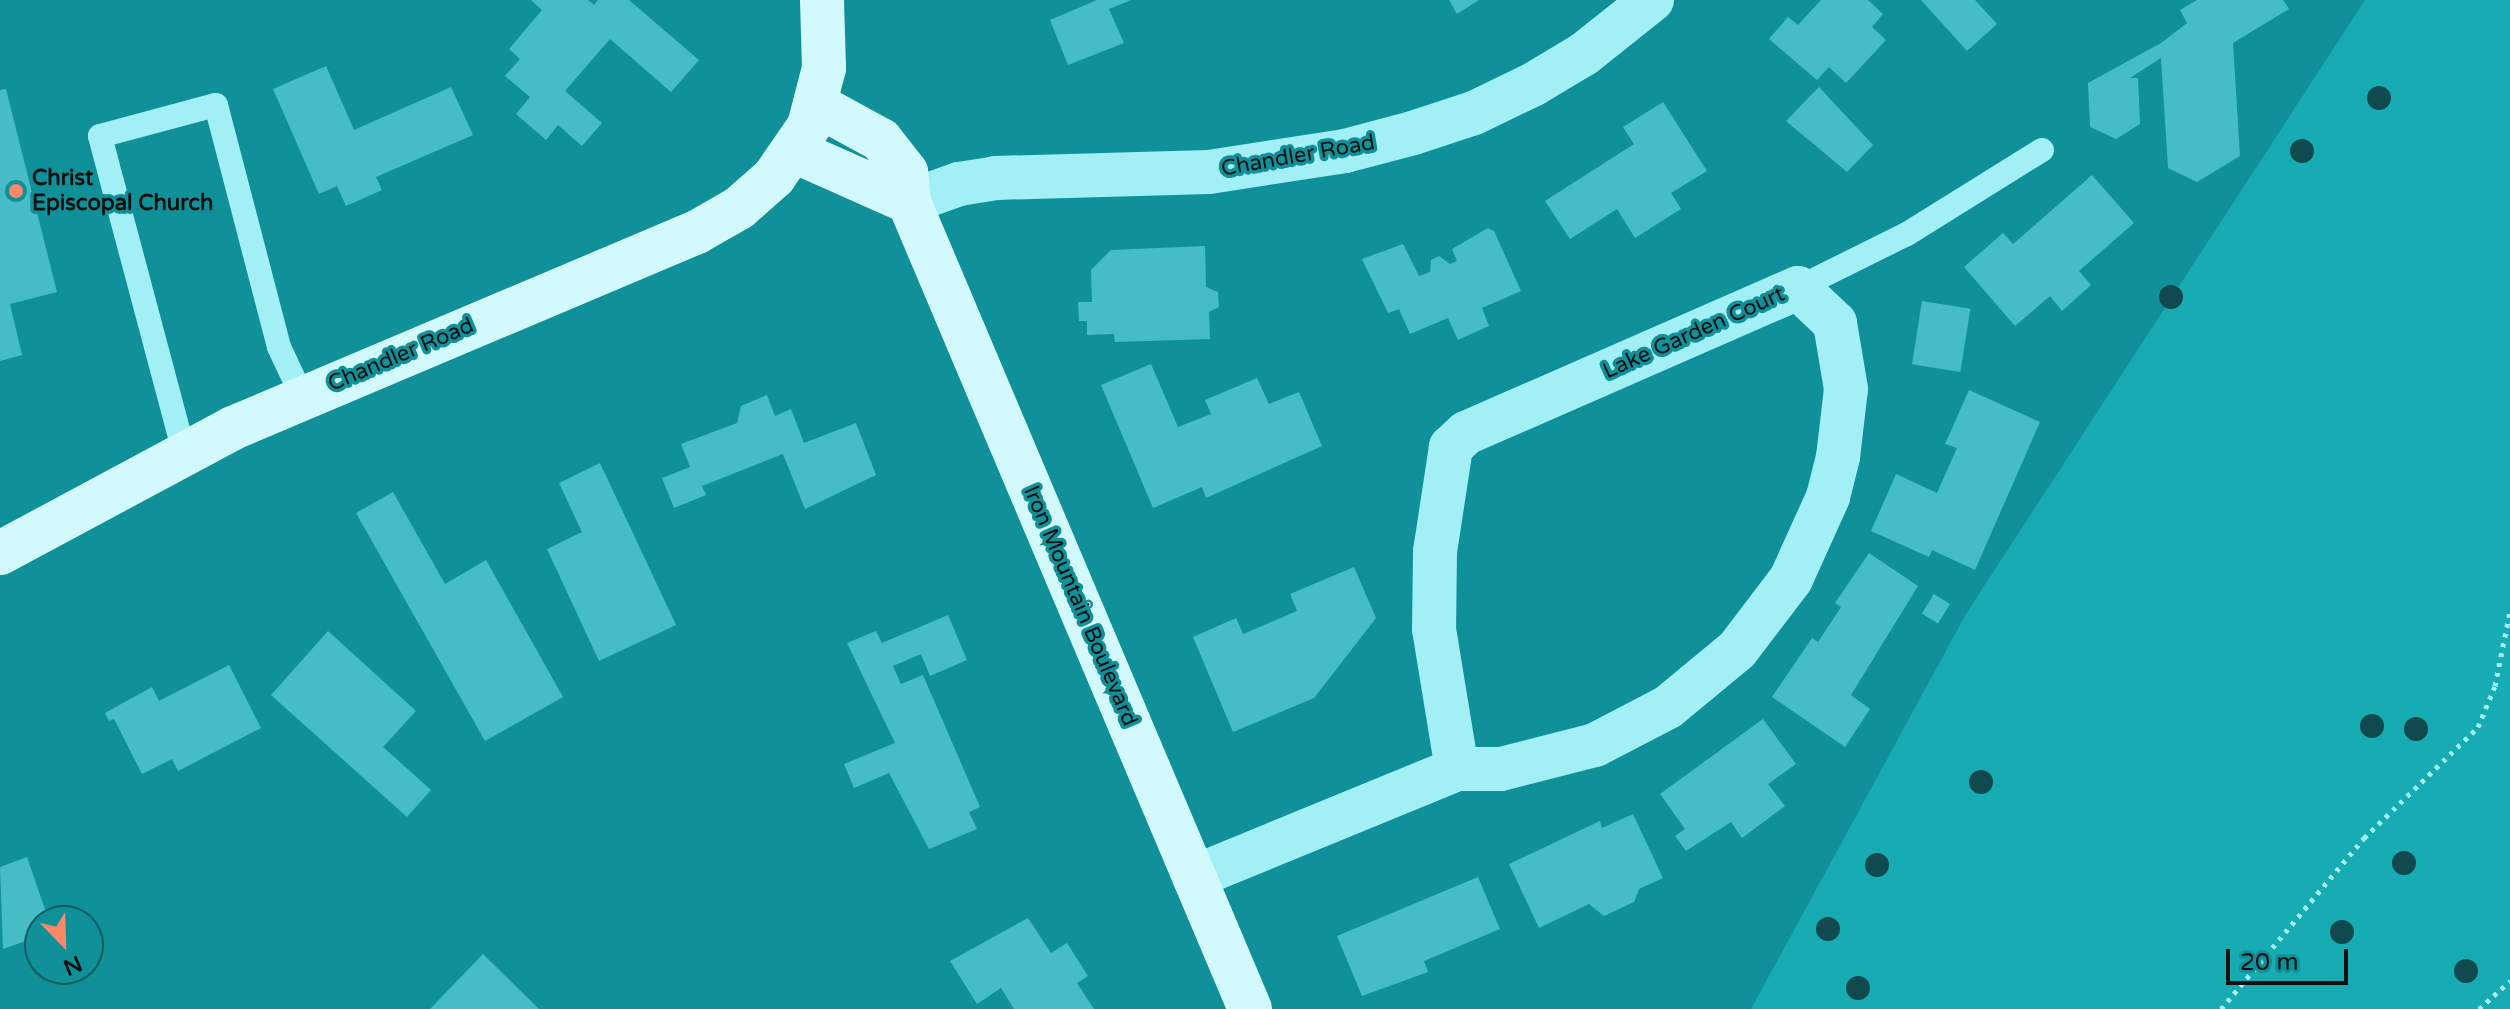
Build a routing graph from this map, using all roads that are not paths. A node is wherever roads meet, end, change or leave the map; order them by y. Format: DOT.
graph roads {
  1 [pos="822,0"];
  2 [pos="1652,0"];
  3 [pos="817,105"];
  4 [pos="2042,150"];
  5 [pos="794,151"];
  6 [pos="909,202"];
  7 [pos="1798,288"];
  8 [pos="302,396"];
  9 [pos="184,452"];
  10 [pos="0,553"];
  11 [pos="1457,769"];
  12 [pos="1194,877"];
  13 [pos="1250,1009"];
  1 -- 3 [label="street"];
  2 -- 6 [label="street, Chandler Road"];
  3 -- 5 [label="street"];
  3 -- 6 [label="street, Iron Mountain Boulevard"];
  4 -- 7 [label="lane"];
  5 -- 6 [label="street"];
  5 -- 8 [label="street, Chandler Road"];
  6 -- 12 [label="street, Iron Mountain Boulevard"];
  7 -- 11 [label="street, Lake Garden Court"];
  7 -- 11 [label="street, Lake Garden Court"];
  8 -- 9 [label="street, Chandler Road"];
  8 -- 9 [label="lane"];
  9 -- 10 [label="street, Chandler Road"];
  11 -- 12 [label="street, Lake Garden Court"];
  12 -- 13 [label="street, Iron Mountain Boulevard"];
}
